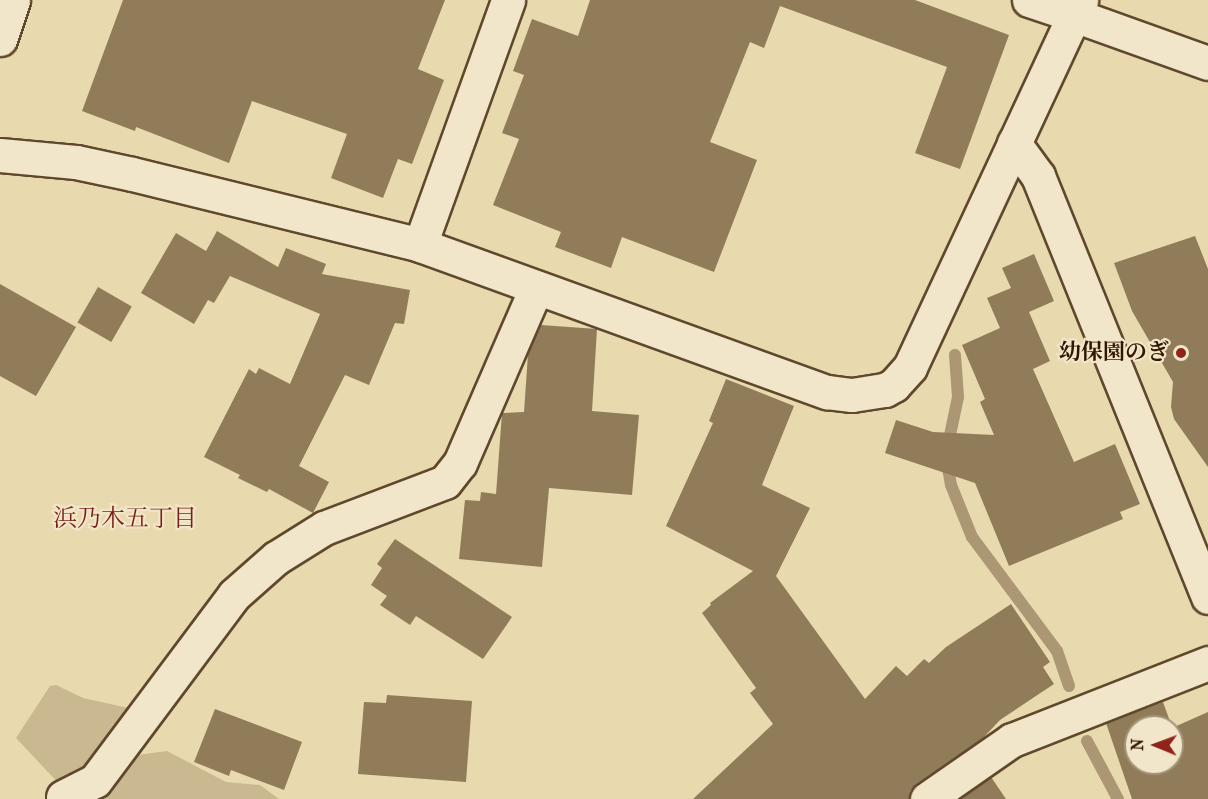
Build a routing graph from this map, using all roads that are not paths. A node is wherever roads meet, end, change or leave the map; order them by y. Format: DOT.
graph roads {
  1 [pos="13,0"];
  2 [pos="508,0"];
  3 [pos="1029,0"];
  4 [pos="1077,8"];
  5 [pos="0,39"];
  6 [pos="1208,63"];
  7 [pos="1014,143"];
  8 [pos="0,155"];
  9 [pos="420,245"];
  10 [pos="536,288"];
  11 [pos="1208,597"];
  12 [pos="1208,663"];
  13 [pos="63,797"];
  14 [pos="927,799"];
  1 -- 5 [label="street"];
  2 -- 9 [label="street"];
  3 -- 4 [label="street"];
  4 -- 6 [label="street"];
  4 -- 7 [label="street"];
  7 -- 10 [label="street"];
  7 -- 11 [label="street"];
  8 -- 9 [label="street"];
  9 -- 10 [label="street"];
  10 -- 13 [label="street"];
  12 -- 14 [label="street"];
}
